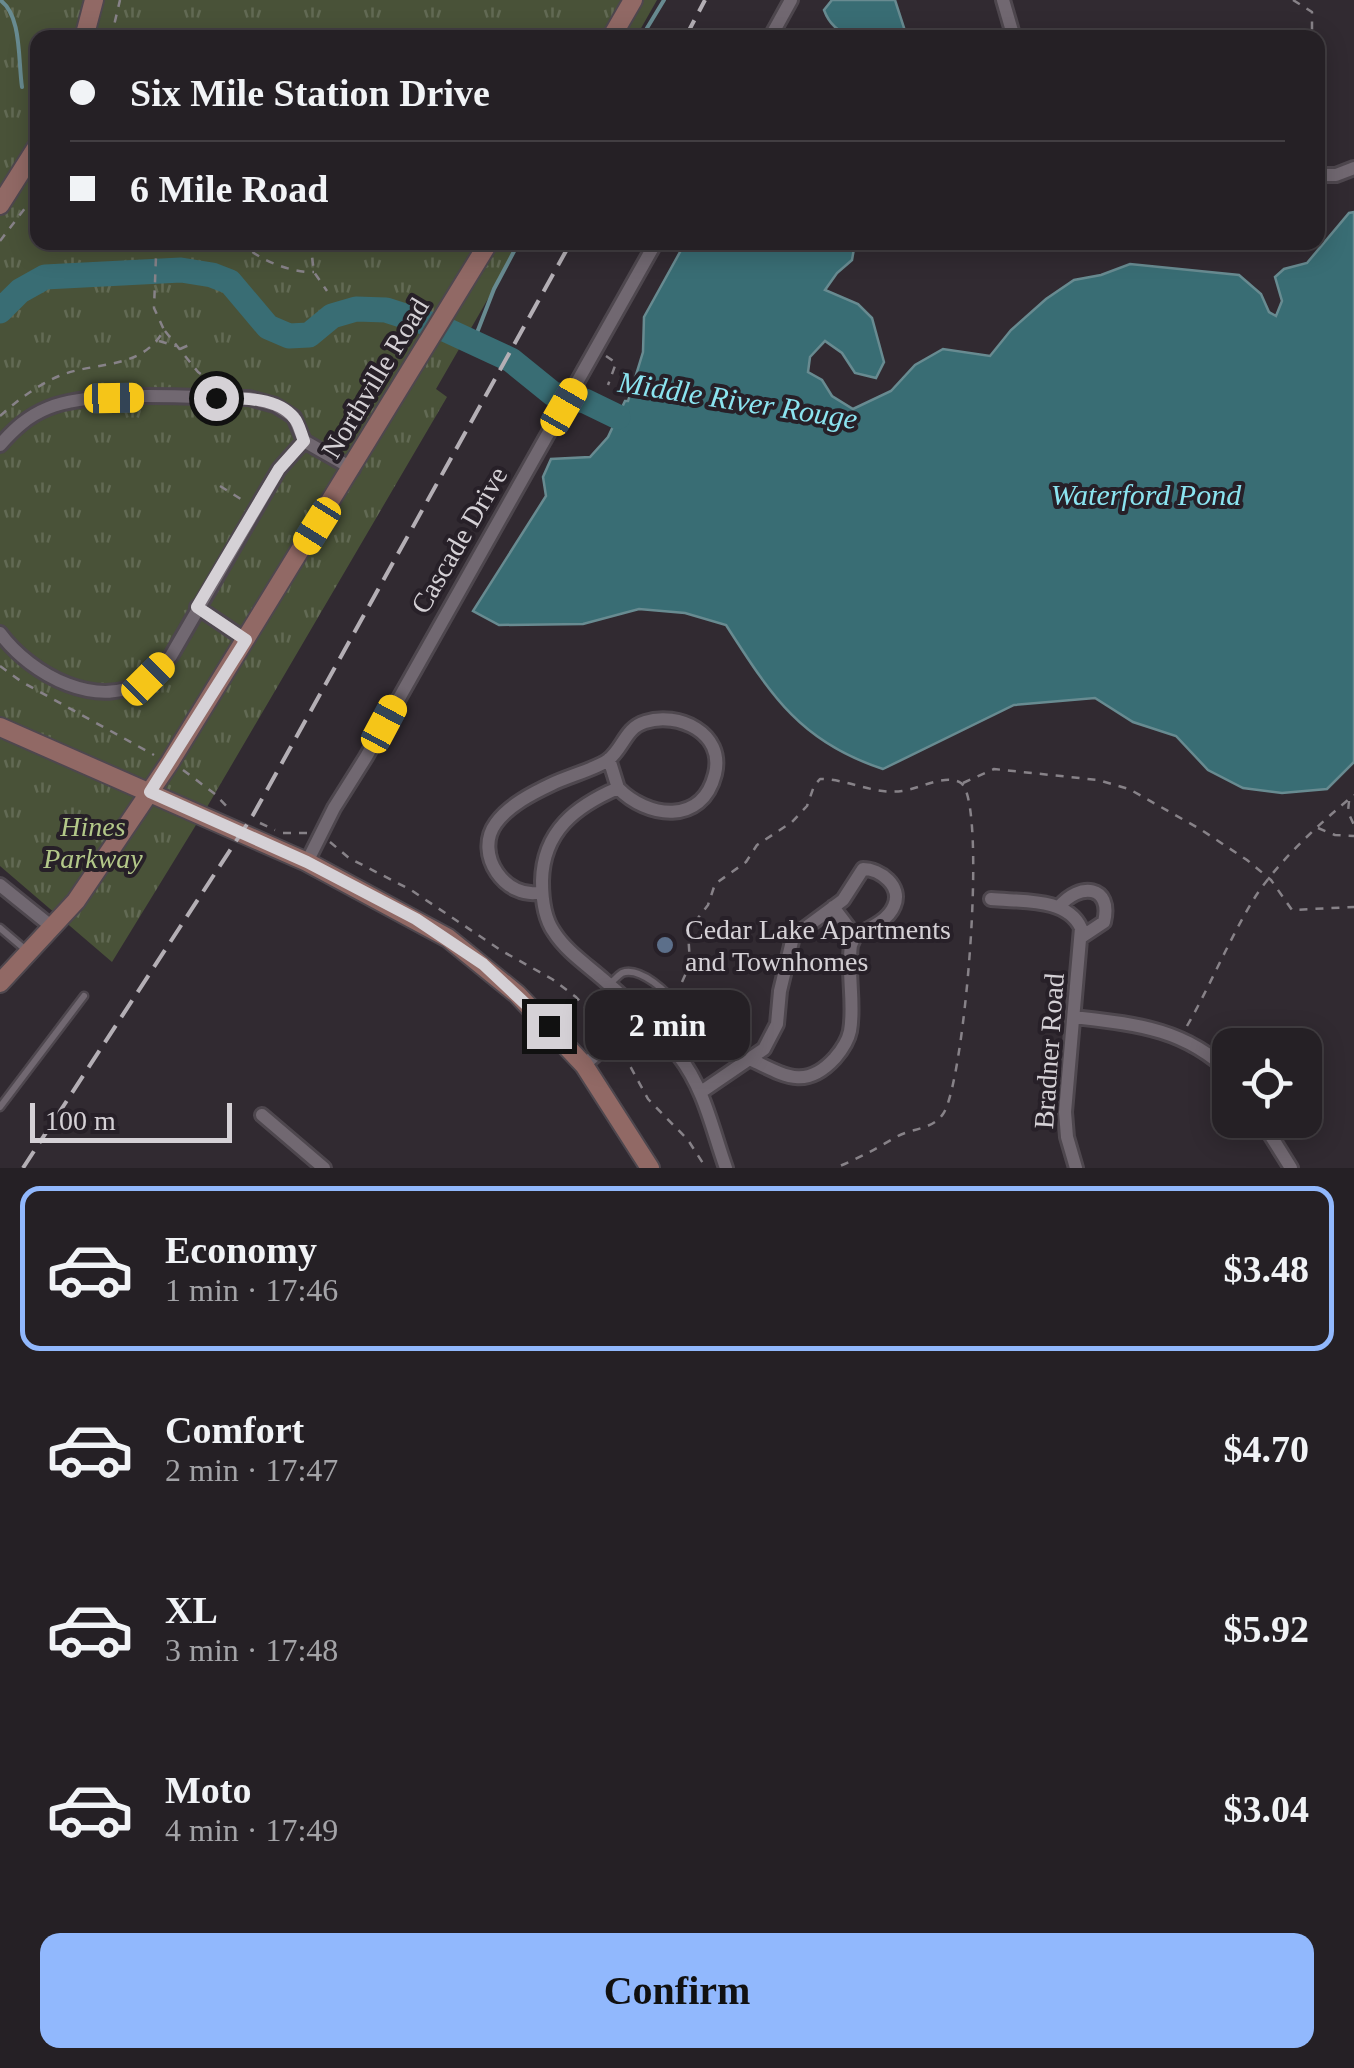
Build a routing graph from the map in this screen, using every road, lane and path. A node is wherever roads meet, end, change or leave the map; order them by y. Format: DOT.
graph roads {
  1 [pos="94,0"];
  2 [pos="120,0"];
  3 [pos="633,0"];
  4 [pos="791,0"];
  5 [pos="1003,0"];
  6 [pos="1293,0"];
  7 [pos="86,30"];
  8 [pos="113,30"];
  9 [pos="616,30"];
  10 [pos="774,30"];
  11 [pos="1012,30"];
  12 [pos="1312,30"];
  13 [pos="30,158"];
  14 [pos="1354,168"];
  15 [pos="1325,175"];
  16 [pos="30,201"];
  17 [pos="0,205"];
  18 [pos="0,241"];
  19 [pos="158,250"];
  20 [pos="248,250"];
  21 [pos="311,250"];
  22 [pos="484,250"];
  23 [pos="652,250"];
  24 [pos="314,272"];
  25 [pos="327,291"];
  26 [pos="164,330"];
  27 [pos="158,341"];
  28 [pos="189,344"];
  29 [pos="177,348"];
  30 [pos="595,353"];
  31 [pos="210,372"];
  32 [pos="205,377"];
  33 [pos="230,380"];
  34 [pos="608,385"];
  35 [pos="0,416"];
  36 [pos="304,441"];
  37 [pos="0,446"];
  38 [pos="353,468"];
  39 [pos="220,486"];
  40 [pos="256,508"];
  41 [pos="197,607"];
  42 [pos="0,634"];
  43 [pos="246,640"];
  44 [pos="0,666"];
  45 [pos="0,727"];
  46 [pos="148,752"];
  47 [pos="609,760"];
  48 [pos="962,784"];
  49 [pos="618,788"];
  50 [pos="150,792"];
  51 [pos="1354,795"];
  52 [pos="1349,799"];
  53 [pos="1354,826"];
  54 [pos="1316,828"];
  55 [pos="1354,836"];
  56 [pos="307,862"];
  57 [pos="1271,880"];
  58 [pos="0,885"];
  59 [pos="542,892"];
  60 [pos="992,898"];
  61 [pos="833,907"];
  62 [pos="1059,907"];
  63 [pos="1354,907"];
  64 [pos="52,927"];
  65 [pos="0,928"];
  66 [pos="855,936"];
  67 [pos="1083,936"];
  68 [pos="28,952"];
  69 [pos="0,983"];
  70 [pos="609,984"];
  71 [pos="84,996"];
  72 [pos="631,1004"];
  73 [pos="1074,1017"];
  74 [pos="655,1029"];
  75 [pos="1180,1036"];
  76 [pos="614,1040"];
  77 [pos="1212,1057"];
  78 [pos="752,1060"];
  79 [pos="584,1065"];
  80 [pos="701,1092"];
  81 [pos="0,1107"];
  82 [pos="262,1116"];
  83 [pos="1272,1138"];
  84 [pos="324,1168"];
  85 [pos="650,1168"];
  86 [pos="726,1168"];
  87 [pos="1076,1168"];
  88 [pos="1291,1168"];
  1 -- 7 [label="street"];
  2 -- 8 [label="path"];
  3 -- 9 [label="street"];
  4 -- 10 [label="street"];
  5 -- 11 [label="street"];
  6 -- 12 [label="path"];
  13 -- 17 [label="street"];
  14 -- 15 [label="street"];
  16 -- 18 [label="path"];
  19 -- 26 [label="path"];
  20 -- 24 [label="path"];
  21 -- 24 [label="path"];
  22 -- 38 [label="street, Northville Road"];
  23 -- 30 [label="street, Cascade Drive"];
  24 -- 25 [label="path"];
  26 -- 27 [label="path"];
  26 -- 29 [label="path"];
  27 -- 29 [label="path"];
  27 -- 35 [label="path"];
  28 -- 29 [label="path"];
  29 -- 32 [label="path"];
  30 -- 34 [label="path"];
  30 -- 56 [label="street, Cascade Drive"];
  31 -- 32 [label="path"];
  32 -- 33 [label="path"];
  36 -- 37 [label="street"];
  36 -- 38 [label="street"];
  36 -- 40 [label="street"];
  38 -- 43 [label="street, Northville Road"];
  39 -- 40 [label="path"];
  40 -- 41 [label="street"];
  41 -- 42 [label="street"];
  41 -- 43 [label="street"];
  43 -- 50 [label="street, Northville Road"];
  44 -- 46 [label="path"];
  45 -- 50 [label="street"];
  47 -- 49 [label="street"];
  47 -- 49 [label="street"];
  47 -- 59 [label="street"];
  48 -- 57 [label="path"];
  49 -- 59 [label="street"];
  50 -- 56 [label="street"];
  50 -- 64 [label="street, Northville Road"];
  51 -- 52 [label="path"];
  52 -- 53 [label="path"];
  52 -- 54 [label="path"];
  54 -- 55 [label="path"];
  54 -- 57 [label="path"];
  56 -- 79 [label="street"];
  57 -- 63 [label="path"];
  57 -- 75 [label="path"];
  58 -- 64 [label="street"];
  59 -- 70 [label="street"];
  60 -- 62 [label="street, Bradner Road"];
  61 -- 66 [label="street"];
  61 -- 66 [label="street"];
  61 -- 78 [label="street"];
  62 -- 67 [label="street, Bradner Road"];
  62 -- 67 [label="street, Bradner Road"];
  64 -- 68 [label="street, Northville Road"];
  65 -- 68 [label="lane"];
  66 -- 78 [label="street"];
  67 -- 73 [label="street, Bradner Road"];
  68 -- 69 [label="street, Northville Road"];
  70 -- 72 [label="street"];
  70 -- 74 [label="lane"];
  71 -- 81 [label="lane"];
  72 -- 74 [label="street"];
  72 -- 76 [label="street"];
  73 -- 75 [label="street"];
  73 -- 87 [label="street, Bradner Road"];
  74 -- 76 [label="street"];
  74 -- 80 [label="street"];
  75 -- 77 [label="street"];
  76 -- 79 [label="street"];
  78 -- 80 [label="street"];
  79 -- 85 [label="street"];
  80 -- 86 [label="street"];
  82 -- 84 [label="street"];
  83 -- 88 [label="street"];
}
